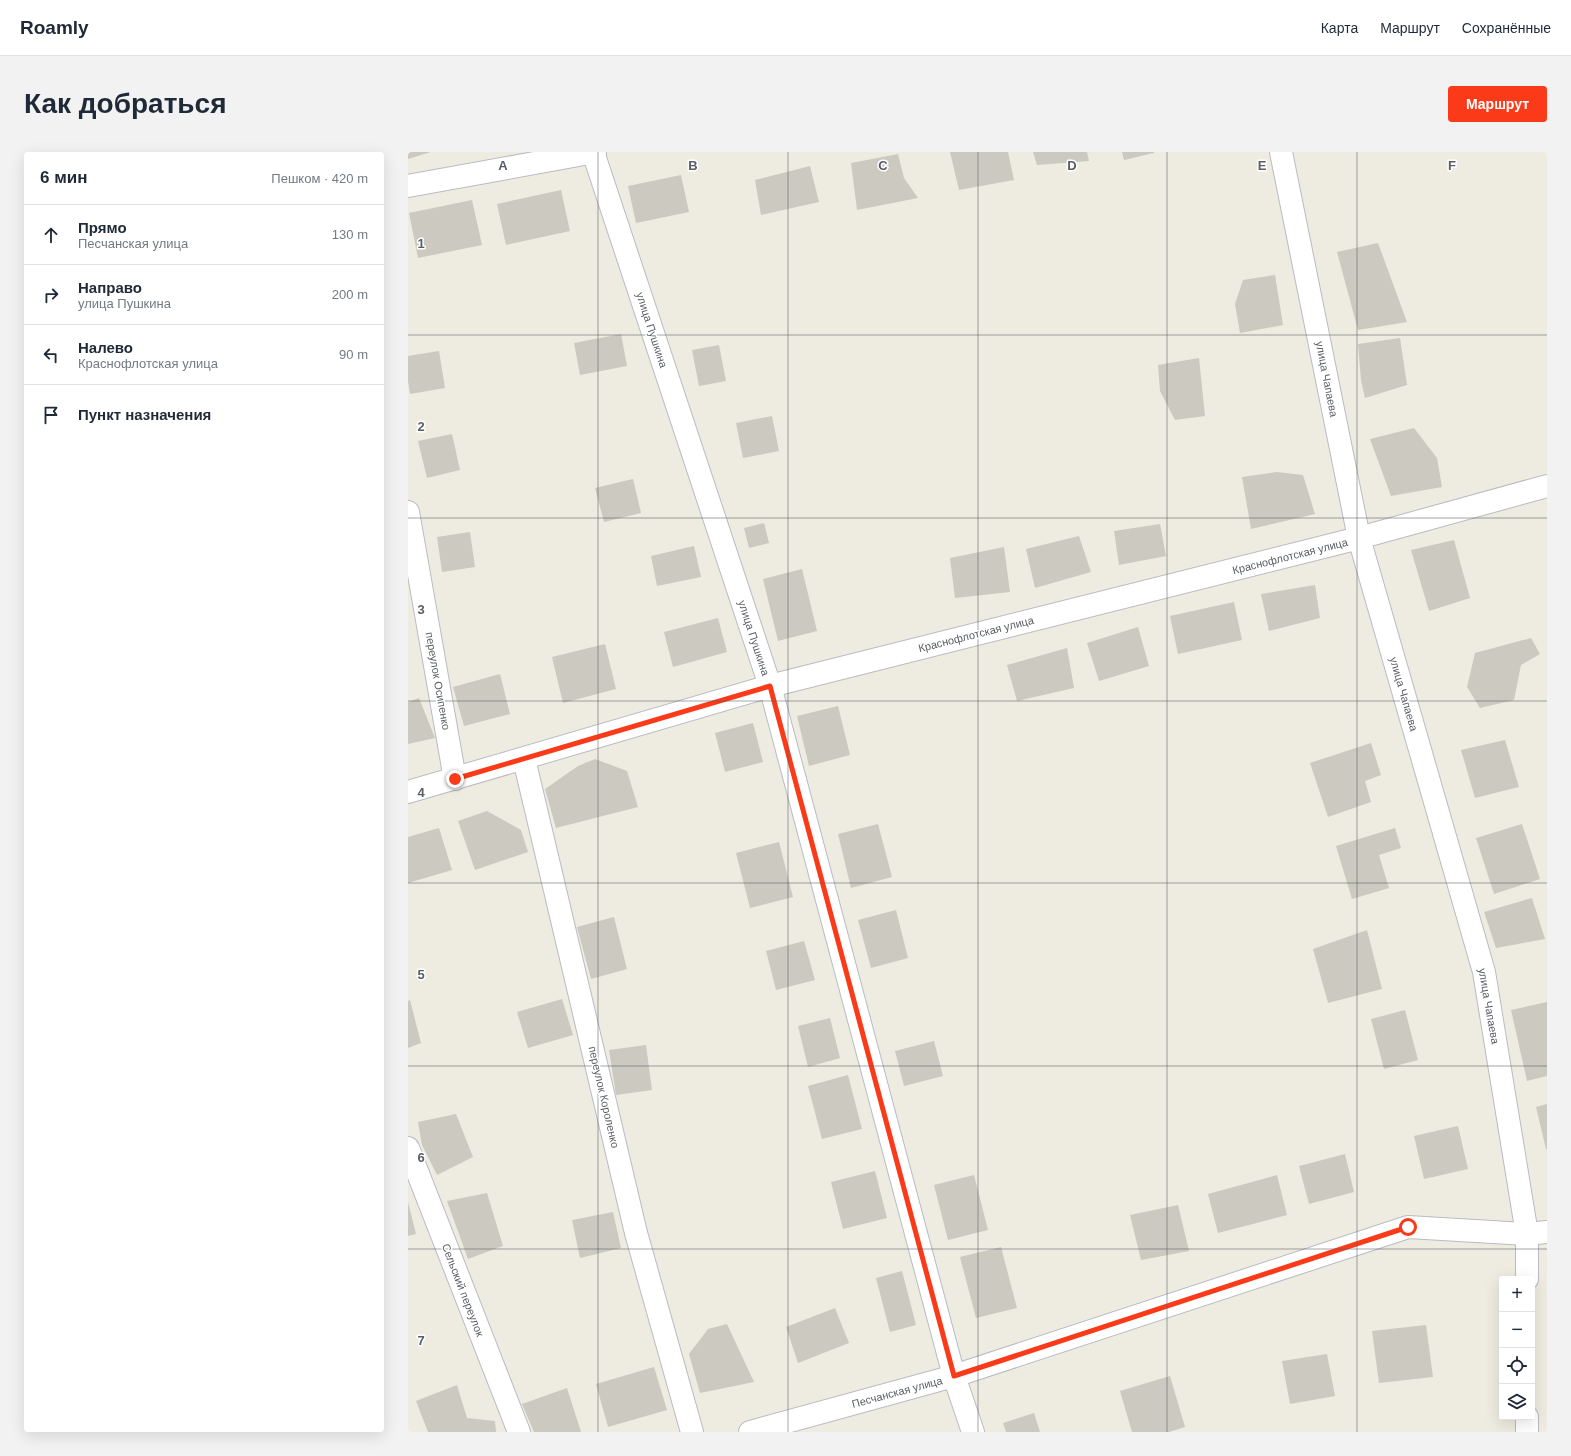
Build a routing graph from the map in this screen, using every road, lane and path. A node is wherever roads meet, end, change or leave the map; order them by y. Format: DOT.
graph roads {
  1 [pos="594,152"];
  2 [pos="1281,152"];
  3 [pos="408,186"];
  4 [pos="1547,486"];
  5 [pos="408,512"];
  6 [pos="1359,538"];
  7 [pos="770,686"];
  8 [pos="524,759"];
  9 [pos="455,779"];
  10 [pos="408,792"];
  11 [pos="408,1148"];
  12 [pos="1537,1233"];
  13 [pos="1528,1276"];
  14 [pos="954,1376"];
  15 [pos="1527,1420"];
  16 [pos="519,1432"];
  17 [pos="692,1432"];
  18 [pos="750,1432"];
  19 [pos="973,1432"];
  20 [pos="1527,1432"];
  1 -- 3 [label="street"];
  1 -- 7 [label="street, улица Пушкина"];
  2 -- 6 [label="street, улица Чапаева"];
  4 -- 6 [label="street, Краснофлотская улица"];
  5 -- 9 [label="street, переулок Осипенко"];
  6 -- 7 [label="street, Краснофлотская улица"];
  6 -- 12 [label="street, улица Чапаева"];
  7 -- 8 [label="street, Краснофлотская улица"];
  7 -- 14 [label="street, улица Пушкина"];
  8 -- 9 [label="street, Краснофлотская улица"];
  8 -- 17 [label="street, переулок Короленко"];
  9 -- 10 [label="street, Краснофлотская улица"];
  11 -- 16 [label="street, Сельский переулок"];
  12 -- 13 [label="street, улица Чапаева"];
  12 -- 14 [label="street, Песчанская улица"];
  14 -- 18 [label="street, Песчанская улица"];
  14 -- 19 [label="street, улица Пушкина"];
  15 -- 20 [label="street"];
}
